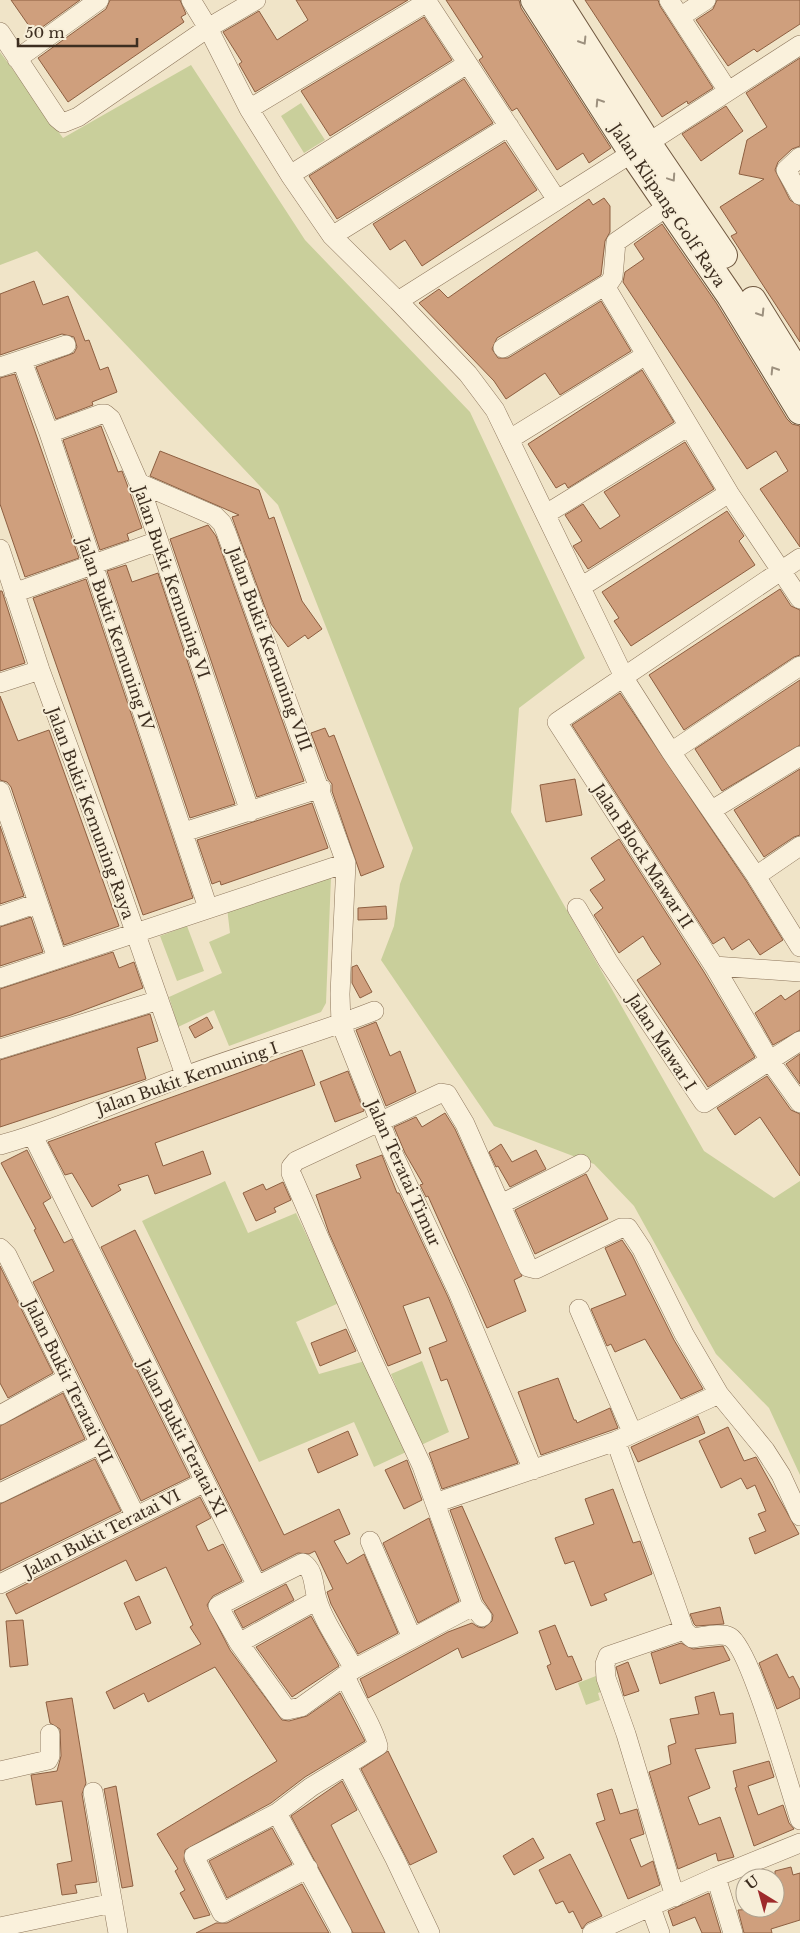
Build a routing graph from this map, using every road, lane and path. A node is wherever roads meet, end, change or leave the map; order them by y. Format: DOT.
graph roads {
  1 [pos="99,0"];
  2 [pos="191,0"];
  3 [pos="256,0"];
  4 [pos="534,0"];
  5 [pos="557,0"];
  6 [pos="669,0"];
  7 [pos="706,0"];
  8 [pos="426,1"];
  9 [pos="680,17"];
  10 [pos="208,28"];
  11 [pos="0,32"];
  12 [pos="800,45"];
  13 [pos="17,59"];
  14 [pos="467,64"];
  15 [pos="728,91"];
  16 [pos="249,109"];
  17 [pos="509,126"];
  18 [pos="640,148"];
  19 [pos="800,157"];
  20 [pos="290,175"];
  21 [pos="800,195"];
  22 [pos="557,200"];
  23 [pos="682,216"];
  24 [pos="332,236"];
  25 [pos="605,286"];
  26 [pos="398,301"];
  27 [pos="66,345"];
  28 [pos="503,348"];
  29 [pos="646,355"];
  30 [pos="22,361"];
  31 [pos="0,367"];
  32 [pos="800,376"];
  33 [pos="800,411"];
  34 [pos="689,426"];
  35 [pos="49,433"];
  36 [pos="510,439"];
  37 [pos="139,483"];
  38 [pos="729,493"];
  39 [pos="546,514"];
  40 [pos="158,541"];
  41 [pos="0,549"];
  42 [pos="800,558"];
  43 [pos="92,564"];
  44 [pos="780,570"];
  45 [pos="581,587"];
  46 [pos="14,592"];
  47 [pos="800,599"];
  48 [pos="800,666"];
  49 [pos="40,670"];
  50 [pos="624,676"];
  51 [pos="0,683"];
  52 [pos="671,752"];
  53 [pos="800,756"];
  54 [pos="321,788"];
  55 [pos="0,791"];
  56 [pos="712,810"];
  57 [pos="250,812"];
  58 [pos="184,832"];
  59 [pos="800,846"];
  60 [pos="346,863"];
  61 [pos="756,876"];
  62 [pos="38,903"];
  63 [pos="208,908"];
  64 [pos="577,908"];
  65 [pos="0,916"];
  66 [pos="134,932"];
  67 [pos="799,944"];
  68 [pos="56,958"];
  69 [pos="714,966"];
  70 [pos="800,972"];
  71 [pos="0,978"];
  72 [pos="159,1000"];
  73 [pos="374,1011"];
  74 [pos="341,1024"];
  75 [pos="800,1042"];
  76 [pos="0,1049"];
  77 [pos="770,1061"];
  78 [pos="186,1076"];
  79 [pos="800,1103"];
  80 [pos="380,1122"];
  81 [pos="32,1136"];
  82 [pos="0,1145"];
  83 [pos="581,1164"];
  84 [pos="501,1204"];
  85 [pos="0,1248"];
  86 [pos="578,1309"];
  87 [pos="67,1378"];
  88 [pos="719,1394"];
  89 [pos="1,1412"];
  90 [pos="632,1432"];
  91 [pos="616,1441"];
  92 [pos="100,1444"];
  93 [pos="533,1470"];
  94 [pos="205,1482"];
  95 [pos="0,1493"];
  96 [pos="435,1503"];
  97 [pos="135,1515"];
  98 [pos="800,1516"];
  99 [pos="370,1541"];
  100 [pos="0,1584"];
  101 [pos="257,1586"];
  102 [pos="317,1600"];
  103 [pos="684,1630"];
  104 [pos="412,1638"];
  105 [pos="239,1643"];
  106 [pos="349,1672"];
  107 [pos="50,1734"];
  108 [pos="347,1766"];
  109 [pos="0,1771"];
  110 [pos="92,1792"];
  111 [pos="277,1813"];
  112 [pos="800,1820"];
  113 [pos="800,1843"];
  114 [pos="308,1868"];
  115 [pos="716,1877"];
  116 [pos="675,1897"];
  117 [pos="112,1903"];
  118 [pos="651,1908"];
  119 [pos="0,1927"];
  120 [pos="600,1931"];
  121 [pos="118,1933"];
  122 [pos="342,1933"];
  123 [pos="430,1933"];
  124 [pos="660,1933"];
  125 [pos="733,1933"];
  1 -- 13 [label="street"];
  2 -- 10 [label="street"];
  3 -- 10 [label="street"];
  18 -- 4 [label="main road, Jalan Klipang Golf Raya, one-way"];
  5 -- 18 [label="main road, Jalan Klipang Golf Raya, one-way"];
  6 -- 9 [label="street"];
  7 -- 9 [label="street"];
  8 -- 14 [label="street"];
  8 -- 16 [label="street"];
  9 -- 15 [label="street"];
  10 -- 13 [label="street"];
  10 -- 16 [label="street"];
  11 -- 13 [label="street"];
  12 -- 15 [label="street"];
  14 -- 17 [label="street"];
  14 -- 20 [label="street"];
  15 -- 18 [label="street"];
  16 -- 20 [label="street"];
  17 -- 22 [label="street"];
  17 -- 24 [label="street"];
  18 -- 22 [label="street"];
  18 -- 23 [label="main road, Jalan Klipang Golf Raya"];
  19 -- 21 [label="street"];
  20 -- 24 [label="street"];
  22 -- 26 [label="street"];
  23 -- 25 [label="street"];
  23 -- 32 [label="main road, Jalan Klipang Golf Raya, one-way"];
  33 -- 23 [label="main road, Jalan Klipang Golf Raya, one-way"];
  24 -- 26 [label="street"];
  25 -- 28 [label="street"];
  25 -- 29 [label="street"];
  26 -- 36 [label="street"];
  27 -- 30 [label="street"];
  29 -- 34 [label="street"];
  29 -- 36 [label="street"];
  30 -- 31 [label="street"];
  30 -- 35 [label="street, Jalan Bukit Kemuning IV"];
  34 -- 38 [label="street"];
  34 -- 39 [label="street"];
  35 -- 37 [label="street, Jalan Bukit Kemuning VI"];
  35 -- 43 [label="street, Jalan Bukit Kemuning IV"];
  36 -- 39 [label="street"];
  37 -- 40 [label="street, Jalan Bukit Kemuning VI"];
  37 -- 54 [label="street, Jalan Bukit Kemuning VIII"];
  38 -- 44 [label="street"];
  38 -- 45 [label="street"];
  39 -- 45 [label="street"];
  40 -- 43 [label="street"];
  40 -- 57 [label="street, Jalan Bukit Kemuning VI"];
  41 -- 46 [label="street, Jalan Bukit Kemuning Raya"];
  42 -- 44 [label="street"];
  43 -- 46 [label="street"];
  43 -- 58 [label="street, Jalan Bukit Kemuning IV"];
  44 -- 47 [label="street"];
  44 -- 50 [label="street"];
  45 -- 50 [label="street"];
  46 -- 49 [label="street, Jalan Bukit Kemuning Raya"];
  48 -- 52 [label="street"];
  49 -- 51 [label="street"];
  49 -- 66 [label="street, Jalan Bukit Kemuning Raya"];
  50 -- 52 [label="street"];
  50 -- 69 [label="street, Jalan Block Mawar II"];
  52 -- 56 [label="street"];
  53 -- 56 [label="street"];
  54 -- 57 [label="street"];
  54 -- 60 [label="street, Jalan Bukit Kemuning VIII"];
  55 -- 62 [label="street"];
  56 -- 61 [label="street"];
  57 -- 58 [label="street"];
  58 -- 63 [label="street, Jalan Bukit Kemuning IV"];
  59 -- 61 [label="street"];
  60 -- 63 [label="street"];
  60 -- 74 [label="street, Jalan Teratai Timur"];
  61 -- 67 [label="street"];
  62 -- 65 [label="street"];
  62 -- 68 [label="street"];
  63 -- 66 [label="street"];
  64 -- 77 [label="street, Jalan Mawar I"];
  66 -- 68 [label="street"];
  66 -- 72 [label="street, Jalan Bukit Kemuning Raya"];
  68 -- 71 [label="street"];
  69 -- 70 [label="street"];
  69 -- 77 [label="street, Jalan Block Mawar II"];
  72 -- 76 [label="street"];
  72 -- 78 [label="street, Jalan Bukit Kemuning Raya"];
  73 -- 74 [label="street, Jalan Bukit Kemuning I"];
  74 -- 78 [label="street, Jalan Bukit Kemuning I"];
  74 -- 80 [label="street, Jalan Teratai Timur"];
  75 -- 77 [label="street, Jalan Mawar I"];
  77 -- 79 [label="street, Jalan Block Mawar II"];
  78 -- 81 [label="street, Jalan Bukit Kemuning I"];
  80 -- 84 [label="street"];
  80 -- 93 [label="street, Jalan Teratai Timur"];
  80 -- 96 [label="street"];
  81 -- 82 [label="street, Jalan Bukit Kemuning I"];
  81 -- 94 [label="street, Jalan Bukit Teratai XI"];
  83 -- 84 [label="street"];
  84 -- 88 [label="street"];
  85 -- 87 [label="street, Jalan Bukit Teratai VII"];
  86 -- 90 [label="street"];
  87 -- 89 [label="street"];
  87 -- 92 [label="street, Jalan Bukit Teratai VII"];
  88 -- 90 [label="street"];
  88 -- 98 [label="street"];
  90 -- 91 [label="street"];
  91 -- 93 [label="street"];
  91 -- 103 [label="street"];
  92 -- 95 [label="street"];
  92 -- 97 [label="street, Jalan Bukit Teratai VII"];
  93 -- 96 [label="street"];
  94 -- 97 [label="street, Jalan Bukit Teratai VI"];
  94 -- 101 [label="street, Jalan Bukit Teratai XI"];
  96 -- 104 [label="street"];
  97 -- 100 [label="street, Jalan Bukit Teratai VI"];
  99 -- 104 [label="street"];
  101 -- 102 [label="street"];
  101 -- 105 [label="street"];
  102 -- 105 [label="street"];
  102 -- 106 [label="street"];
  103 -- 112 [label="street"];
  103 -- 116 [label="street"];
  104 -- 106 [label="street"];
  105 -- 106 [label="street"];
  106 -- 108 [label="street"];
  107 -- 109 [label="street"];
  108 -- 111 [label="street"];
  108 -- 123 [label="street"];
  110 -- 117 [label="street"];
  111 -- 114 [label="street"];
  111 -- 114 [label="street"];
  113 -- 115 [label="street"];
  114 -- 122 [label="street"];
  115 -- 116 [label="street"];
  115 -- 125 [label="street"];
  116 -- 118 [label="street"];
  117 -- 119 [label="street"];
  117 -- 121 [label="street"];
  118 -- 120 [label="street"];
  118 -- 124 [label="street"];
}
